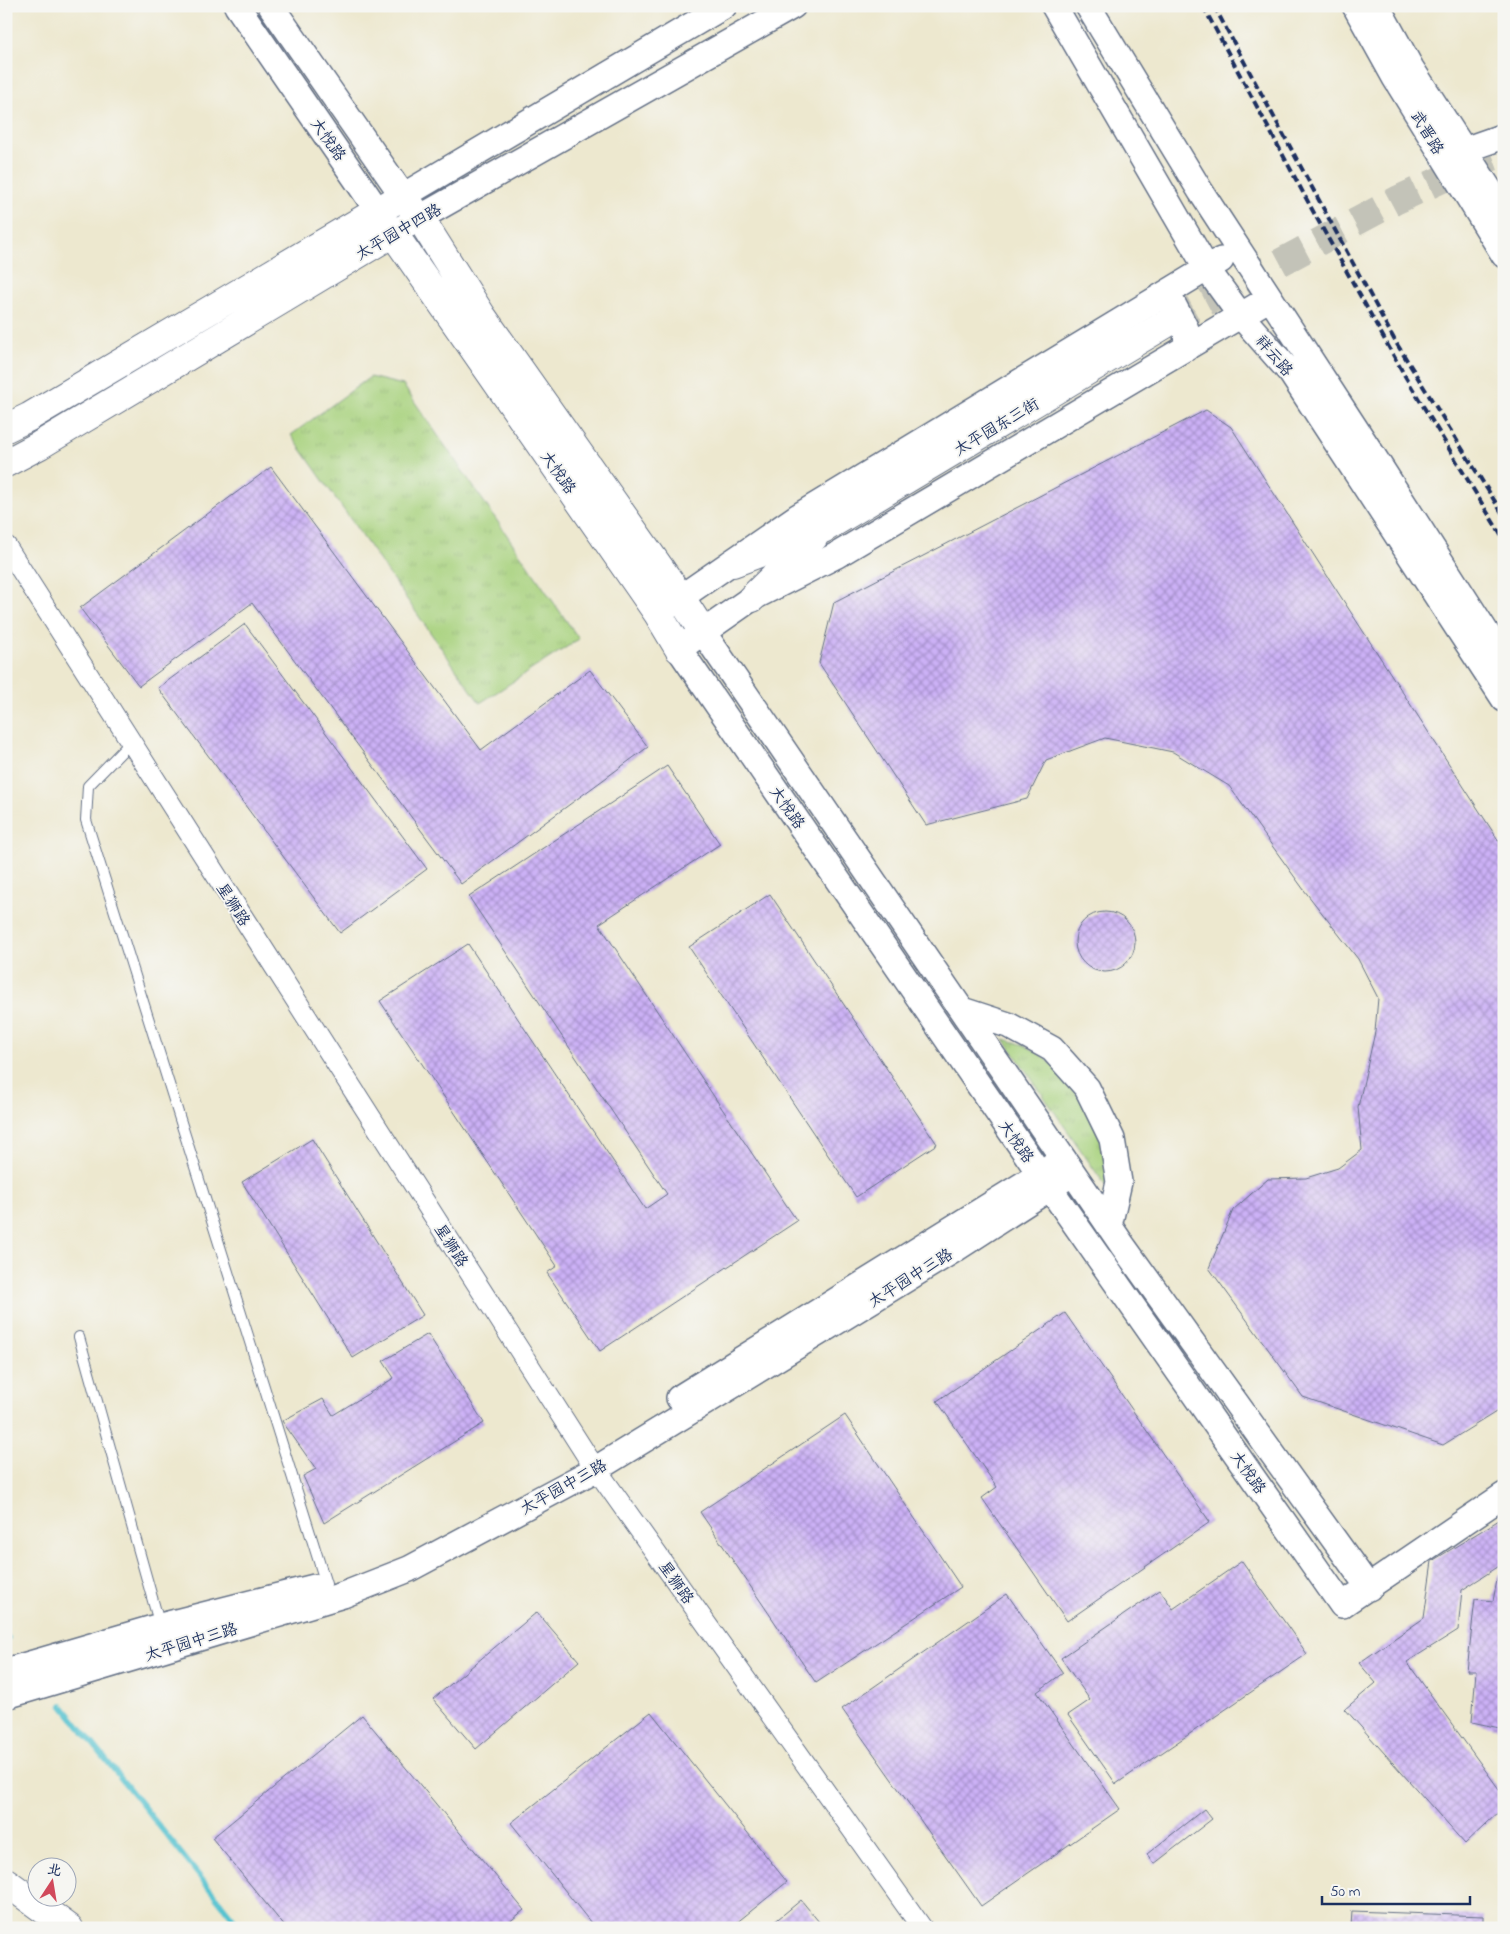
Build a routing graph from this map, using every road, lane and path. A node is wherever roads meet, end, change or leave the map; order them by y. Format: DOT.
graph roads {
  1 [pos="237,6"];
  2 [pos="271,6"];
  3 [pos="724,6"];
  4 [pos="793,6"];
  5 [pos="1054,6"];
  6 [pos="1088,6"];
  7 [pos="1355,6"];
  8 [pos="1377,6"];
  9 [pos="1504,136"];
  10 [pos="1453,154"];
  11 [pos="1487,192"];
  12 [pos="403,196"];
  13 [pos="379,210"];
  14 [pos="1504,212"];
  15 [pos="420,218"];
  16 [pos="393,234"];
  17 [pos="1238,249"];
  18 [pos="1504,255"];
  19 [pos="1207,269"];
  20 [pos="1270,298"];
  21 [pos="1165,310"];
  22 [pos="1242,316"];
  23 [pos="1187,348"];
  24 [pos="6,428"];
  25 [pos="6,463"];
  26 [pos="822,529"];
  27 [pos="6,546"];
  28 [pos="732,563"];
  29 [pos="681,598"];
  30 [pos="752,598"];
  31 [pos="658,614"];
  32 [pos="704,632"];
  33 [pos="679,648"];
  34 [pos="1504,660"];
  35 [pos="1504,699"];
  36 [pos="131,742"];
  37 [pos="962,1010"];
  38 [pos="1068,1165"];
  39 [pos="1045,1181"];
  40 [pos="1109,1226"];
  41 [pos="79,1337"];
  42 [pos="592,1463"];
  43 [pos="1504,1495"];
  44 [pos="326,1584"];
  45 [pos="1369,1588"];
  46 [pos="160,1626"];
  47 [pos="6,1671"];
  48 [pos="6,1696"];
  49 [pos="6,1882"];
  50 [pos="6,1889"];
  51 [pos="41,1928"];
  52 [pos="69,1928"];
  53 [pos="922,1928"];
  1 -- 13 [label="street, 大悦路"];
  2 -- 12 [label="street"];
  3 -- 12 [label="street"];
  4 -- 15 [label="street, 太平园中四路"];
  5 -- 19 [label="street, 祥云路"];
  6 -- 17 [label="street, 祥云路"];
  7 -- 10 [label="street, 武晋路"];
  8 -- 10 [label="street, 武晋路"];
  9 -- 10 [label="street"];
  10 -- 11 [label="street, 武晋路"];
  11 -- 14 [label="street, 武晋路"];
  11 -- 18 [label="street, 武晋路"];
  12 -- 13 [label="main road"];
  12 -- 15 [label="main road"];
  13 -- 16 [label="street, 大悦路"];
  13 -- 24 [label="main road"];
  15 -- 16 [label="street, 太平园中四路"];
  15 -- 29 [label="main road"];
  16 -- 25 [label="main road, 太平园中四路"];
  16 -- 31 [label="main road, 大悦路"];
  17 -- 19 [label="street"];
  17 -- 20 [label="street, 祥云路"];
  19 -- 21 [label="street"];
  19 -- 22 [label="street, 祥云路"];
  20 -- 22 [label="street"];
  20 -- 34 [label="street, 祥云路"];
  21 -- 23 [label="street"];
  21 -- 26 [label="main road, 太平园东三街"];
  21 -- 28 [label="street"];
  22 -- 23 [label="street"];
  22 -- 35 [label="street, 祥云路"];
  23 -- 30 [label="street"];
  26 -- 28 [label="main road"];
  26 -- 30 [label="main road"];
  27 -- 36 [label="street, 星狮路"];
  28 -- 29 [label="street"];
  29 -- 31 [label="street"];
  29 -- 32 [label="main road"];
  30 -- 32 [label="street"];
  31 -- 33 [label="main road, 大悦路"];
  32 -- 33 [label="street"];
  32 -- 37 [label="street"];
  33 -- 39 [label="street, 大悦路"];
  36 -- 42 [label="street, 星狮路"];
  36 -- 44 [label="lane"];
  37 -- 38 [label="street"];
  37 -- 40 [label="street"];
  38 -- 39 [label="street, 太平园中三路"];
  38 -- 40 [label="street"];
  39 -- 42 [label="street, 太平园中三路"];
  39 -- 45 [label="street, 大悦路"];
  40 -- 45 [label="street"];
  41 -- 46 [label="lane"];
  42 -- 44 [label="street, 太平园中三路"];
  42 -- 48 [label="street, 太平园中三路"];
  42 -- 53 [label="street, 星狮路"];
  43 -- 45 [label="street"];
  44 -- 46 [label="street, 太平园中三路"];
  46 -- 47 [label="street, 太平园中三路"];
  49 -- 52 [label="main road"];
  50 -- 51 [label="main road"];
}
